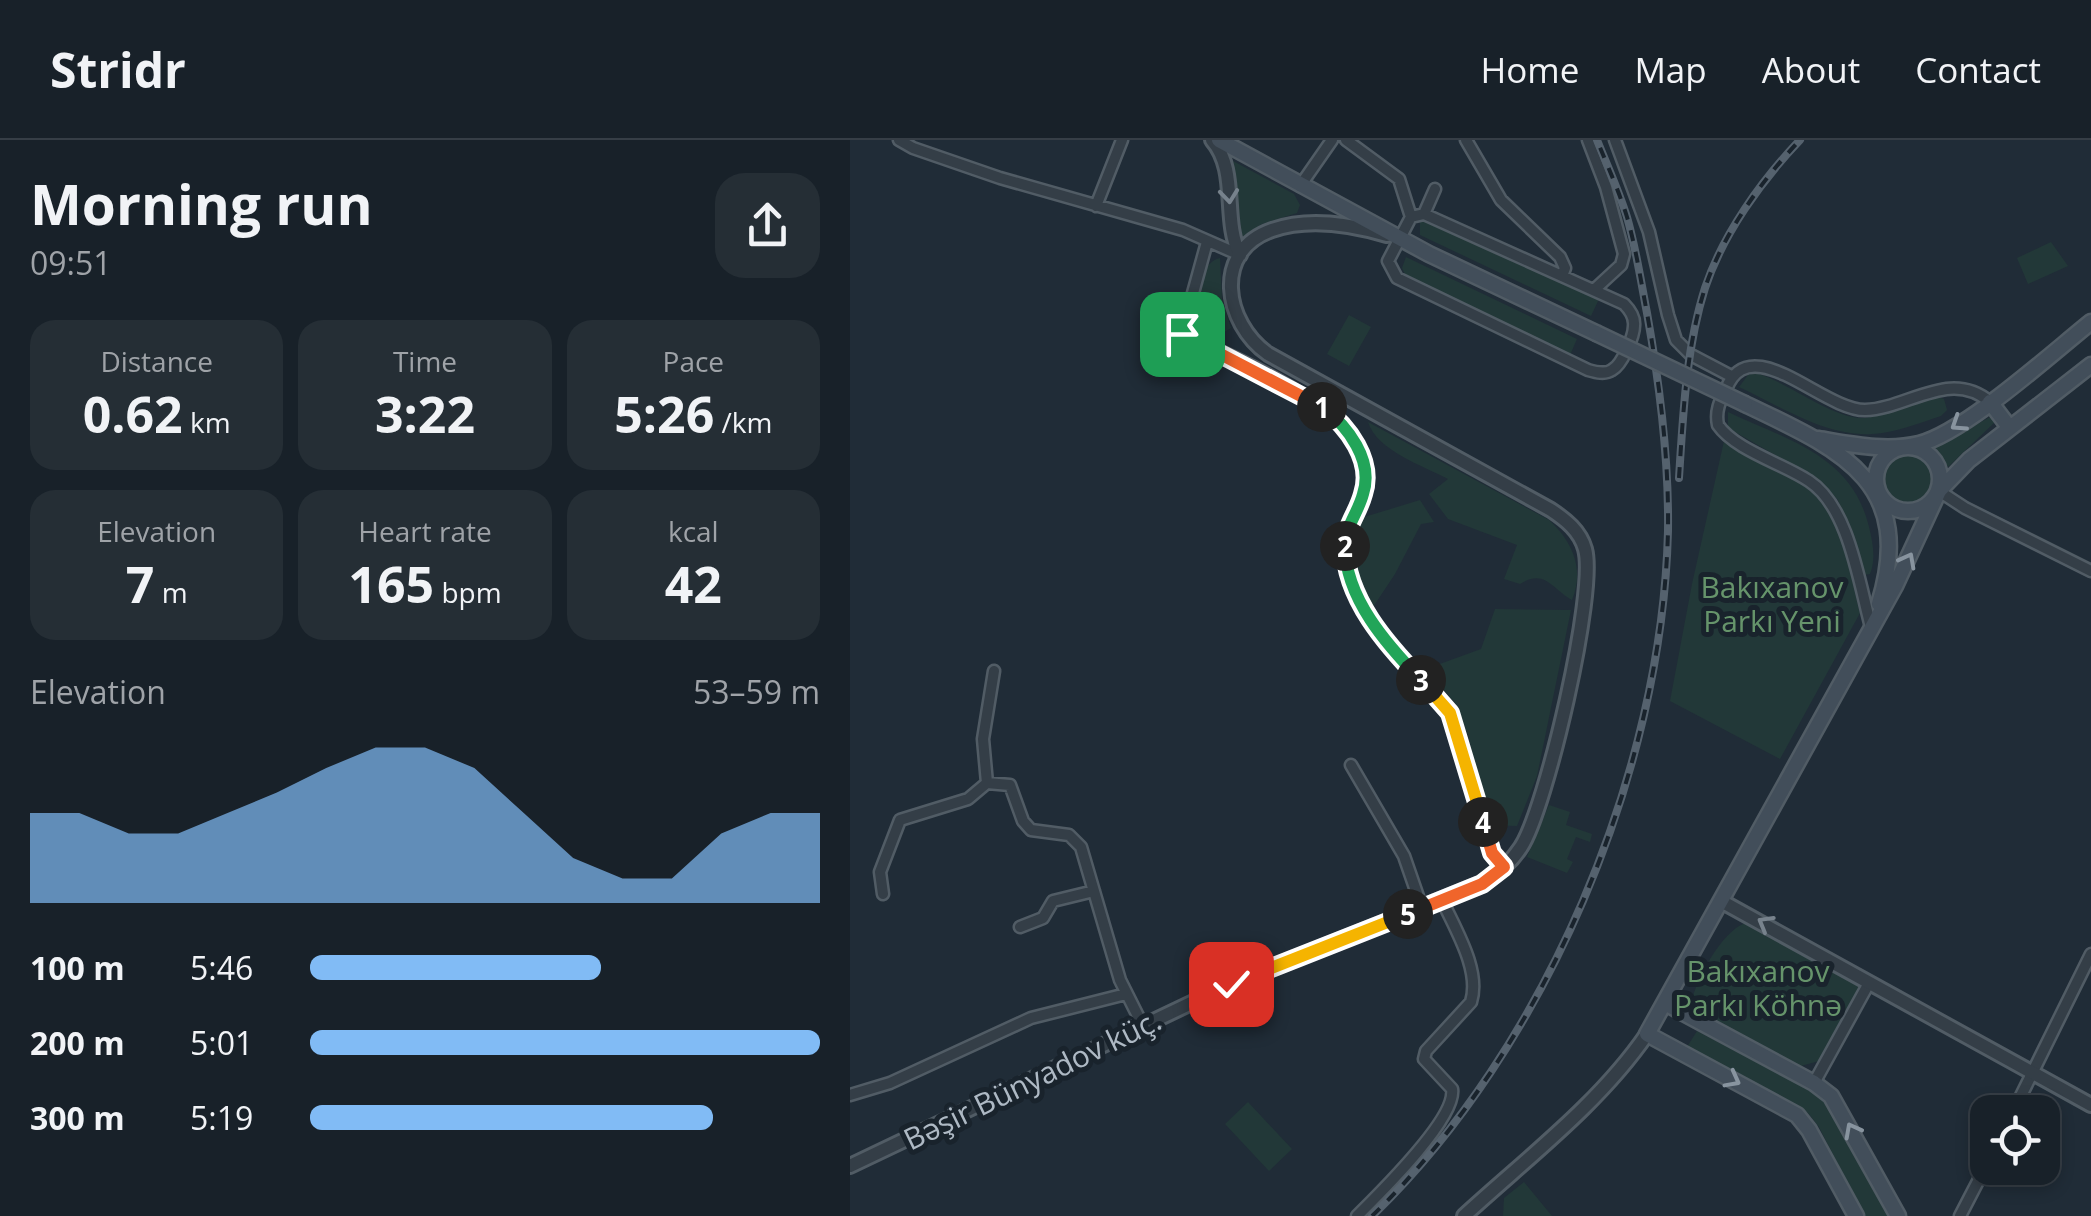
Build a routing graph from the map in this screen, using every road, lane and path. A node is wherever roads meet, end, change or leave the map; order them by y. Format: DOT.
graph roads {
  1 [pos="900,140"];
  2 [pos="1122,140"];
  3 [pos="1215,140"];
  4 [pos="1332,140"];
  5 [pos="1346,140"];
  6 [pos="1466,140"];
  7 [pos="1588,140"];
  8 [pos="1615,140"];
  9 [pos="1300,186"];
  10 [pos="1436,189"];
  11 [pos="1096,206"];
  12 [pos="1424,214"];
  13 [pos="1410,218"];
  14 [pos="1399,238"];
  15 [pos="1207,242"];
  16 [pos="1240,255"];
  17 [pos="1562,276"];
  18 [pos="1594,289"];
  19 [pos="2091,322"];
  20 [pos="2091,364"];
  21 [pos="1731,376"];
  22 [pos="1990,402"];
  23 [pos="2009,427"];
  24 [pos="1818,439"];
  25 [pos="1906,446"];
  26 [pos="1938,491"];
  27 [pos="1878,493"];
  28 [pos="2091,571"];
  29 [pos="1872,627"];
  30 [pos="994,671"];
  31 [pos="1351,766"];
  32 [pos="987,783"];
  33 [pos="1504,867"];
  34 [pos="1094,891"];
  35 [pos="883,894"];
  36 [pos="1442,900"];
  37 [pos="1721,901"];
  38 [pos="1422,908"];
  39 [pos="1020,927"];
  40 [pos="2091,954"];
  41 [pos="1869,983"];
  42 [pos="1126,994"];
  43 [pos="1668,998"];
  44 [pos="1143,1026"];
  45 [pos="1647,1034"];
  46 [pos="2033,1072"];
  47 [pos="1814,1083"];
  48 [pos="850,1095"];
  49 [pos="2022,1095"];
  50 [pos="2091,1104"];
  51 [pos="850,1166"];
  52 [pos="1976,1185"];
  53 [pos="1482,1210"];
  54 [pos="1358,1216"];
  55 [pos="1464,1216"];
  56 [pos="1856,1216"];
  57 [pos="1898,1216"];
  58 [pos="1960,1216"];
  1 -- 11 [label="street"];
  2 -- 11 [label="street"];
  3 -- 9 [label="main road"];
  3 -- 16 [label="street, one-way"];
  4 -- 9 [label="street"];
  5 -- 13 [label="street"];
  6 -- 17 [label="street"];
  7 -- 18 [label="street"];
  8 -- 21 [label="street"];
  9 -- 14 [label="main road"];
  10 -- 12 [label="street"];
  11 -- 15 [label="street"];
  12 -- 13 [label="street"];
  12 -- 17 [label="street"];
  13 -- 14 [label="street"];
  14 -- 16 [label="street"];
  14 -- 18 [label="street"];
  14 -- 24 [label="main road, bridge"];
  15 -- 16 [label="street"];
  15 -- 33 [label="street"];
  16 -- 33 [label="street, Bəşir Bünyadov küç."];
  17 -- 18 [label="street"];
  19 -- 22 [label="main road"];
  20 -- 23 [label="main road"];
  21 -- 22 [label="street"];
  21 -- 29 [label="street"];
  22 -- 23 [label="main road"];
  22 -- 25 [label="main road, one-way"];
  23 -- 26 [label="main road"];
  24 -- 25 [label="main road"];
  24 -- 27 [label="main road"];
  25 -- 26 [label="main road"];
  25 -- 27 [label="main road"];
  26 -- 27 [label="main road"];
  26 -- 28 [label="street"];
  29 -- 26 [label="main road, one-way"];
  27 -- 29 [label="main road"];
  29 -- 37 [label="main road"];
  30 -- 32 [label="street"];
  31 -- 38 [label="street"];
  32 -- 34 [label="street"];
  32 -- 35 [label="street"];
  33 -- 36 [label="street, Bəşir Bünyadov küç."];
  34 -- 39 [label="street"];
  34 -- 42 [label="street"];
  36 -- 38 [label="street, Bəşir Bünyadov küç."];
  36 -- 54 [label="street"];
  41 -- 37 [label="street, one-way"];
  37 -- 43 [label="main road"];
  38 -- 44 [label="street, Bəşir Bünyadov küç."];
  40 -- 46 [label="street"];
  41 -- 46 [label="street"];
  41 -- 47 [label="street"];
  42 -- 44 [label="street"];
  42 -- 48 [label="street"];
  43 -- 45 [label="main road"];
  43 -- 47 [label="main road"];
  44 -- 51 [label="street, Bəşir Bünyadov küç."];
  45 -- 53 [label="street"];
  45 -- 56 [label="main road, one-way"];
  46 -- 49 [label="street"];
  46 -- 50 [label="street"];
  57 -- 47 [label="main road, one-way"];
  52 -- 58 [label="street"];
  53 -- 55 [label="street"];
}
